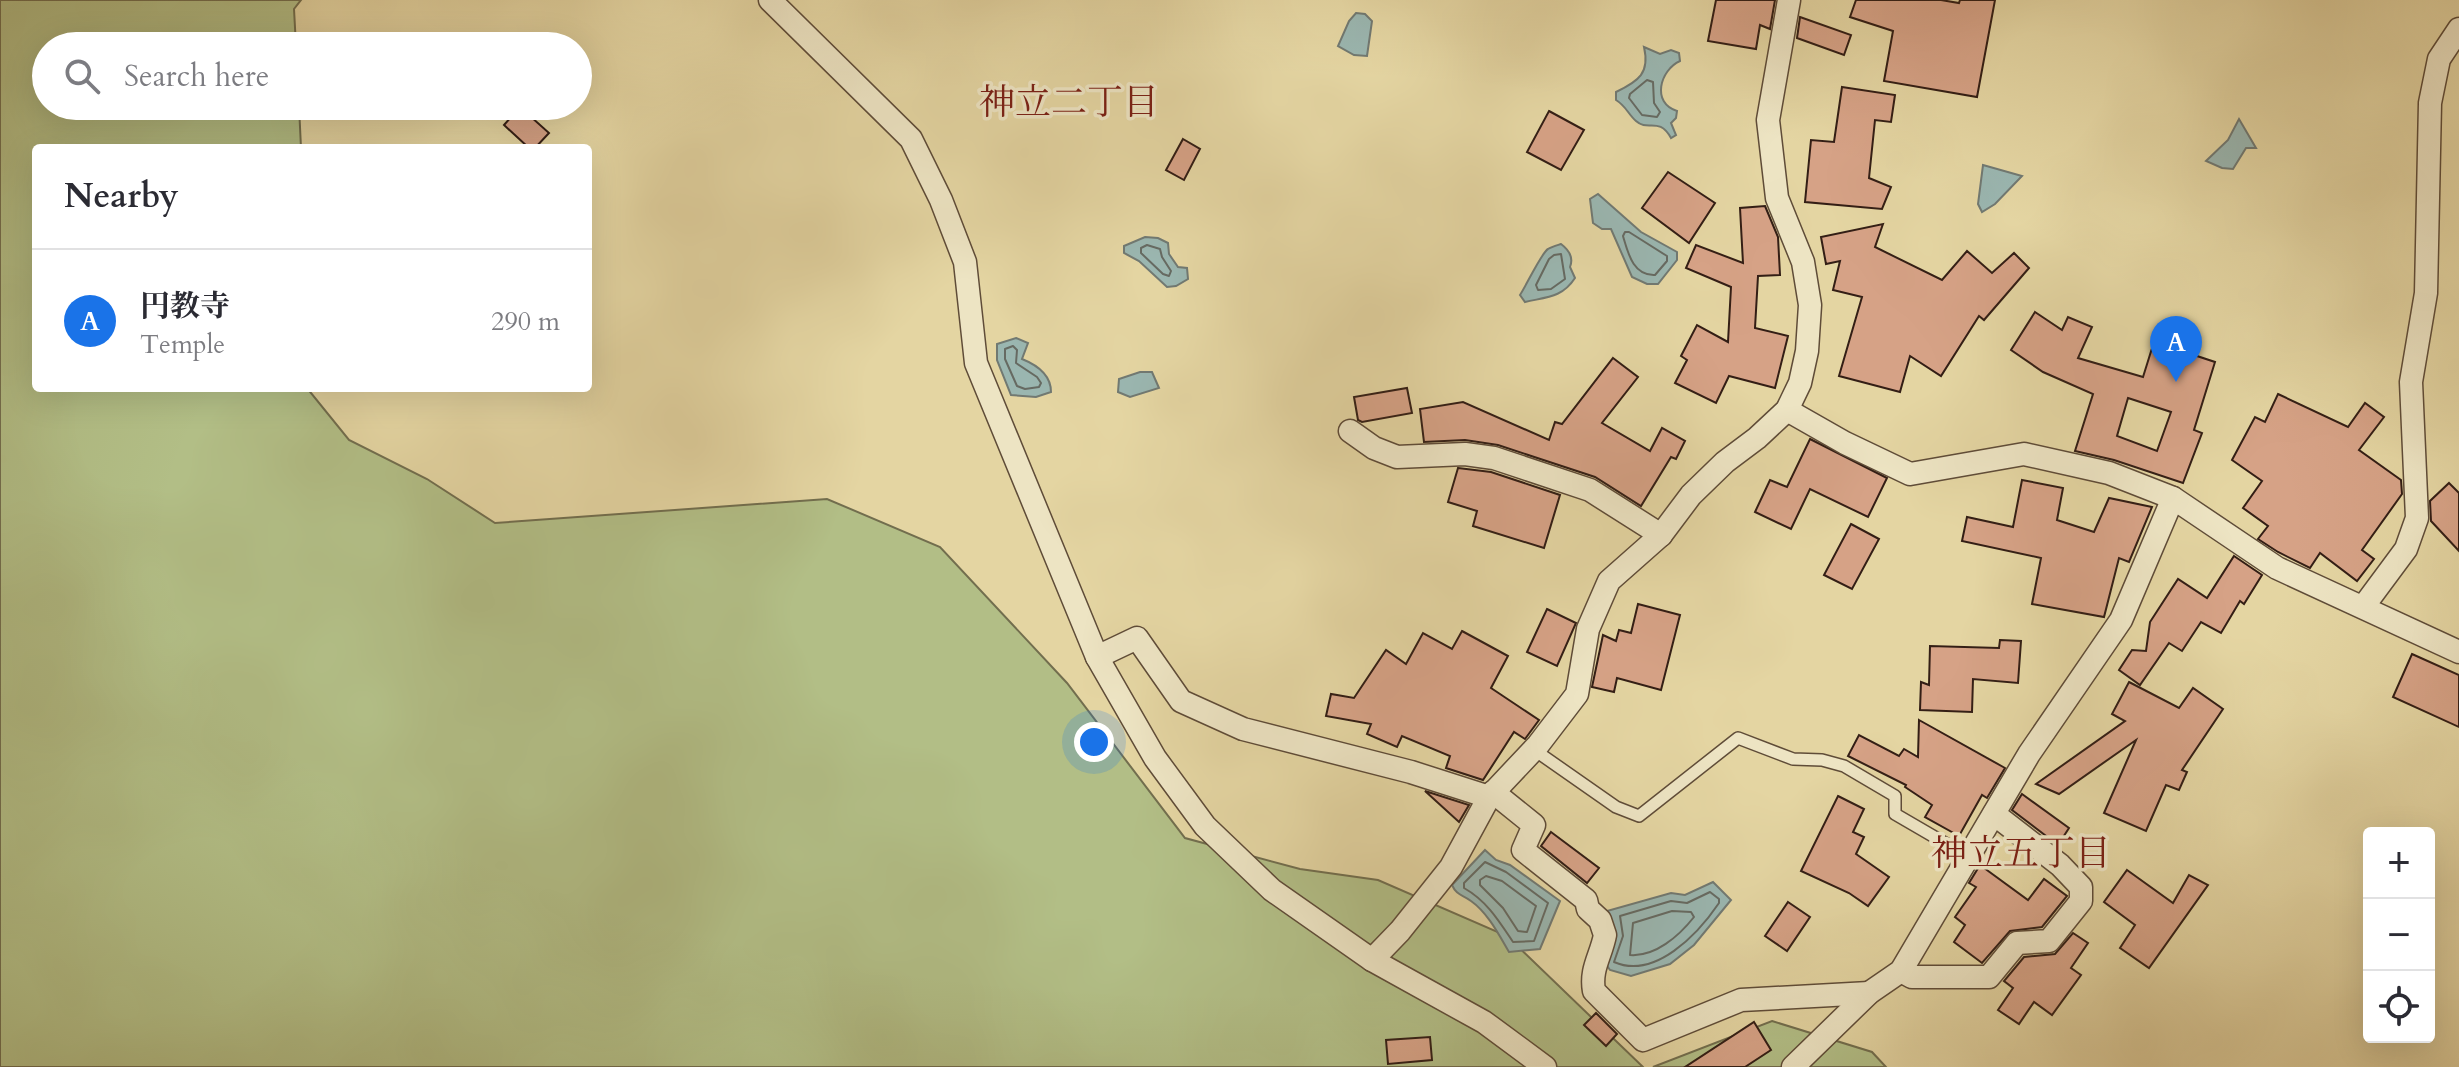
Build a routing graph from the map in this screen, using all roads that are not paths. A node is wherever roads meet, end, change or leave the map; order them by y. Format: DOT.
graph roads {
  1 [pos="770,0"];
  2 [pos="1789,0"];
  3 [pos="2459,29"];
  4 [pos="1787,410"];
  5 [pos="1350,431"];
  6 [pos="2173,498"];
  7 [pos="1661,535"];
  8 [pos="2363,607"];
  9 [pos="2456,647"];
  10 [pos="1097,657"];
  11 [pos="1533,749"];
  12 [pos="1491,795"];
  13 [pos="1994,814"];
  14 [pos="1969,857"];
  15 [pos="1372,960"];
  16 [pos="1901,971"];
  17 [pos="1869,993"];
  18 [pos="1545,1067"];
  19 [pos="1793,1067"];
  1 -- 10 [label="street"];
  2 -- 4 [label="street"];
  3 -- 8 [label="street"];
  4 -- 6 [label="street"];
  4 -- 7 [label="street"];
  5 -- 7 [label="street"];
  6 -- 8 [label="street"];
  6 -- 13 [label="street"];
  7 -- 11 [label="street"];
  8 -- 9 [label="street"];
  10 -- 12 [label="street"];
  10 -- 15 [label="street"];
  11 -- 12 [label="street"];
  11 -- 14 [label="lane"];
  12 -- 15 [label="street"];
  12 -- 17 [label="street"];
  13 -- 14 [label="street"];
  13 -- 16 [label="street"];
  14 -- 16 [label="street"];
  15 -- 18 [label="street"];
  16 -- 17 [label="street"];
  17 -- 19 [label="street"];
}
